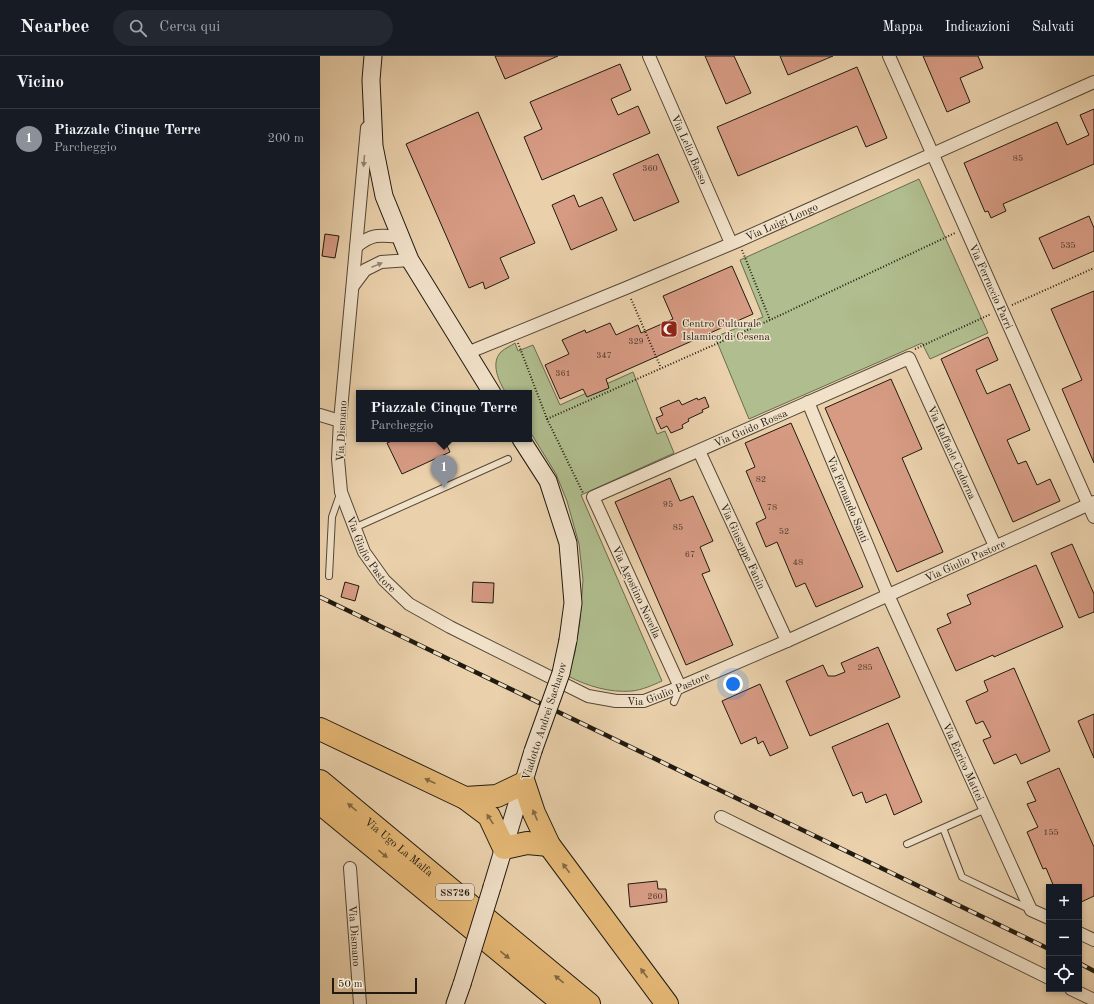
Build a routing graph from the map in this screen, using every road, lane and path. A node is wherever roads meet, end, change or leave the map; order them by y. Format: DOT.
graph roads {
  1 [pos="373,56"];
  2 [pos="649,56"];
  3 [pos="889,56"];
  4 [pos="371,80"];
  5 [pos="1094,82"];
  6 [pos="932,154"];
  7 [pos="965,228"];
  8 [pos="401,237"];
  9 [pos="734,242"];
  10 [pos="356,247"];
  11 [pos="410,260"];
  12 [pos="1094,268"];
  13 [pos="353,286"];
  14 [pos="626,288"];
  15 [pos="1001,310"];
  16 [pos="770,320"];
  17 [pos="514,333"];
  18 [pos="467,352"];
  19 [pos="909,358"];
  20 [pos="661,368"];
  21 [pos="490,390"];
  22 [pos="808,402"];
  23 [pos="320,415"];
  24 [pos="547,419"];
  25 [pos="340,421"];
  26 [pos="523,442"];
  27 [pos="699,451"];
  28 [pos="508,459"];
  29 [pos="341,492"];
  30 [pos="593,497"];
  31 [pos="1091,503"];
  32 [pos="1094,517"];
  33 [pos="354,528"];
  34 [pos="995,546"];
  35 [pos="329,576"];
  36 [pos="888,595"];
  37 [pos="787,641"];
  38 [pos="680,687"];
  39 [pos="674,702"];
  40 [pos="320,729"];
  41 [pos="320,781"];
  42 [pos="524,783"];
  43 [pos="465,798"];
  44 [pos="320,803"];
  45 [pos="986,809"];
  46 [pos="721,817"];
  47 [pos="943,828"];
  48 [pos="907,844"];
  49 [pos="549,845"];
  50 [pos="504,848"];
  51 [pos="350,868"];
  52 [pos="1031,910"];
  53 [pos="1046,917"];
  54 [pos="1082,934"];
  55 [pos="1094,940"];
  56 [pos="526,973"];
  57 [pos="1046,977"];
  58 [pos="1077,992"];
  59 [pos="1094,1000"];
  60 [pos="360,1004"];
  61 [pos="455,1004"];
  62 [pos="554,1004"];
  63 [pos="564,1004"];
  64 [pos="589,1004"];
  65 [pos="667,1004"];
  1 -- 4 [label="main road, Via Dismano"];
  2 -- 9 [label="street, Via Lelio Basso"];
  3 -- 6 [label="street, Via Ferruccio Parri"];
  4 -- 8 [label="main road, Via Dismano"];
  4 -- 10 [label="street, Via Dismano, one-way"];
  5 -- 6 [label="street, Via Luigi Longo"];
  6 -- 7 [label="street, Via Ferruccio Parri"];
  6 -- 9 [label="street, Via Luigi Longo"];
  7 -- 15 [label="street, Via Ferruccio Parri"];
  7 -- 16 [label="path"];
  8 -- 10 [label="street"];
  8 -- 11 [label="main road, Via Dismano"];
  9 -- 14 [label="street, Via Luigi Longo"];
  9 -- 16 [label="path"];
  10 -- 13 [label="street, Via Dismano"];
  13 -- 11 [label="street, one-way"];
  11 -- 18 [label="main road"];
  12 -- 15 [label="path"];
  13 -- 25 [label="street, Via Dismano"];
  14 -- 17 [label="street, Via Luigi Longo"];
  14 -- 20 [label="path"];
  15 -- 19 [label="path"];
  15 -- 31 [label="street, Via Ferruccio Parri"];
  16 -- 20 [label="path"];
  17 -- 18 [label="street, Via Luigi Longo"];
  17 -- 24 [label="path"];
  18 -- 21 [label="main road"];
  19 -- 22 [label="street, Via Guido Rossa"];
  19 -- 34 [label="street, Via Raffaele Cadorna"];
  20 -- 24 [label="path"];
  22 -- 27 [label="street, Via Guido Rossa"];
  22 -- 36 [label="street, Via Fernando Santi"];
  23 -- 25 [label="street"];
  24 -- 30 [label="path"];
  25 -- 29 [label="street, Via Dismano"];
  26 -- 42 [label="main road, Viadotto Andrei Sacharov, bridge"];
  27 -- 30 [label="street, Via Guido Rossa"];
  27 -- 37 [label="street, Via Giuseppe Fanin"];
  28 -- 33 [label="lane"];
  29 -- 33 [label="street, Via Giulio Pastore"];
  29 -- 35 [label="lane, Via Dismano"];
  30 -- 38 [label="street, Via Agostino Novella"];
  31 -- 32 [label="street, Via Ferruccio Parri"];
  31 -- 34 [label="street, Via Giulio Pastore"];
  33 -- 38 [label="street, Via Giulio Pastore"];
  34 -- 36 [label="street, Via Giulio Pastore"];
  36 -- 37 [label="street, Via Giulio Pastore"];
  36 -- 45 [label="street, Via Enrico Mattei"];
  37 -- 38 [label="street, Via Giulio Pastore"];
  38 -- 39 [label="lane"];
  43 -- 40 [label="highway, one-way"];
  64 -- 41 [label="highway, Via Ugo La Malfa / SS726, one-way"];
  42 -- 43 [label="highway"];
  49 -- 42 [label="highway, one-way"];
  42 -- 50 [label="main road, Viadotto Andrei Sacharov"];
  50 -- 43 [label="highway, one-way"];
  44 -- 56 [label="highway, Via Ugo La Malfa / SS726, one-way"];
  45 -- 47 [label="lane"];
  45 -- 52 [label="street, Via Enrico Mattei"];
  46 -- 57 [label="street"];
  47 -- 48 [label="lane"];
  47 -- 52 [label="lane"];
  49 -- 50 [label="highway"];
  65 -- 49 [label="highway, one-way"];
  50 -- 61 [label="main road, Viadotto Andrei Sacharov, bridge"];
  51 -- 60 [label="street, Via Dismano"];
  52 -- 53 [label="street"];
  54 -- 55 [label="street"];
  56 -- 62 [label="highway"];
  56 -- 63 [label="highway, Via Ugo La Malfa / SS726"];
  58 -- 59 [label="street"];
}
